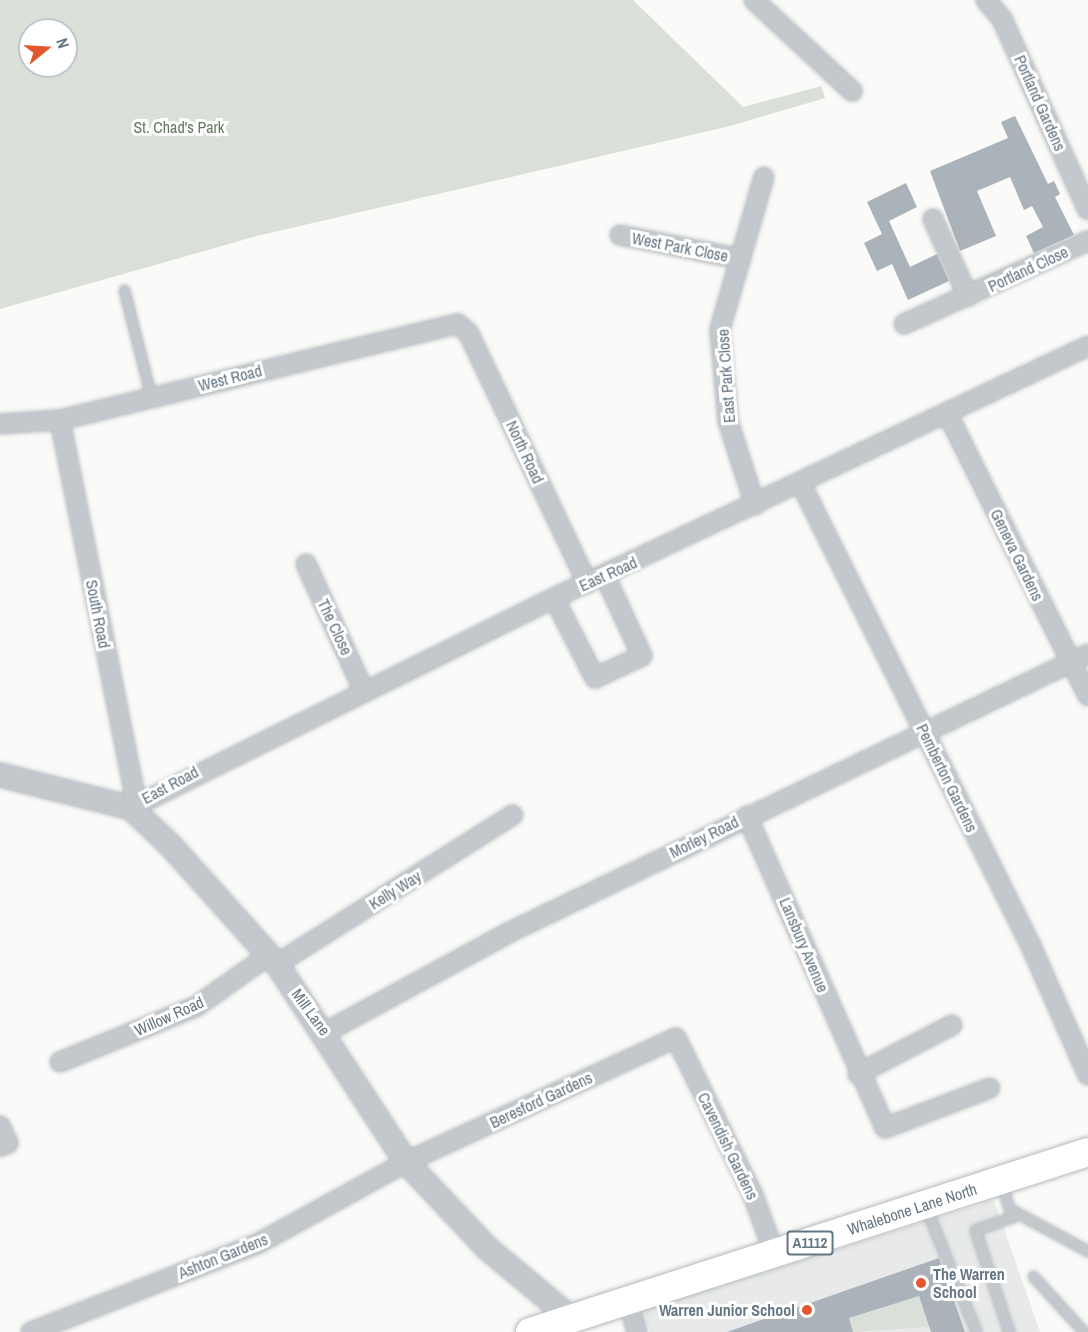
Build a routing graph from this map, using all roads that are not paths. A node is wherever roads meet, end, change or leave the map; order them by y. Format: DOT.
graph roads {
  1 [pos="754,0"];
  2 [pos="986,0"];
  3 [pos="852,91"];
  4 [pos="764,177"];
  5 [pos="1088,210"];
  6 [pos="933,219"];
  7 [pos="620,235"];
  8 [pos="1088,241"];
  9 [pos="741,259"];
  10 [pos="124,290"];
  11 [pos="969,296"];
  12 [pos="458,324"];
  13 [pos="904,324"];
  14 [pos="1088,346"];
  15 [pos="151,397"];
  16 [pos="948,413"];
  17 [pos="60,420"];
  18 [pos="0,423"];
  19 [pos="800,482"];
  20 [pos="755,505"];
  21 [pos="306,564"];
  22 [pos="605,576"];
  23 [pos="587,584"];
  24 [pos="554,598"];
  25 [pos="1088,654"];
  26 [pos="1071,662"];
  27 [pos="364,691"];
  28 [pos="1088,696"];
  29 [pos="926,736"];
  30 [pos="0,775"];
  31 [pos="131,807"];
  32 [pos="513,815"];
  33 [pos="747,816"];
  34 [pos="273,959"];
  35 [pos="952,1025"];
  36 [pos="326,1032"];
  37 [pos="676,1038"];
  38 [pos="60,1062"];
  39 [pos="858,1074"];
  40 [pos="1088,1076"];
  41 [pos="990,1088"];
  42 [pos="0,1126"];
  43 [pos="4,1145"];
  44 [pos="1088,1152"];
  45 [pos="406,1162"];
  46 [pos="1001,1179"];
  47 [pos="1010,1209"];
  48 [pos="928,1213"];
  49 [pos="1088,1251"];
  50 [pos="775,1255"];
  51 [pos="1033,1276"];
  52 [pos="628,1302"];
  53 [pos="573,1320"];
  54 [pos="31,1332"];
  55 [pos="530,1332"];
  56 [pos="637,1332"];
  57 [pos="976,1332"];
  58 [pos="1009,1332"];
  59 [pos="1084,1332"];
  1 -- 3 [label="street"];
  2 -- 5 [label="street, Portland Gardens"];
  4 -- 9 [label="street, East Park Close"];
  6 -- 11 [label="street, Portland Close"];
  7 -- 9 [label="street, West Park Close"];
  8 -- 11 [label="street, Portland Close"];
  9 -- 20 [label="street, East Park Close"];
  10 -- 15 [label="lane"];
  11 -- 13 [label="street, Portland Close"];
  12 -- 15 [label="street, West Road"];
  12 -- 23 [label="street, North Road"];
  14 -- 16 [label="street, East Road"];
  15 -- 17 [label="street, West Road"];
  16 -- 19 [label="street, East Road"];
  16 -- 26 [label="street, Geneva Gardens"];
  17 -- 18 [label="street, West Road"];
  17 -- 31 [label="street, South Road"];
  19 -- 20 [label="street, East Road"];
  19 -- 29 [label="street, Pemberton Gardens"];
  20 -- 22 [label="street, East Road"];
  21 -- 27 [label="street, The Close"];
  22 -- 23 [label="street, East Road"];
  22 -- 24 [label="street"];
  23 -- 24 [label="street, East Road"];
  24 -- 27 [label="street, East Road"];
  25 -- 26 [label="street, Morley Road"];
  26 -- 28 [label="street, Geneva Gardens"];
  26 -- 29 [label="street, Morley Road"];
  27 -- 31 [label="street, East Road"];
  29 -- 33 [label="street, Morley Road"];
  29 -- 40 [label="street, Pemberton Gardens"];
  30 -- 31 [label="street"];
  31 -- 34 [label="street, Mill Lane"];
  32 -- 34 [label="street, Kelly Way"];
  33 -- 36 [label="street, Morley Road"];
  33 -- 39 [label="street, Lansbury Avenue"];
  34 -- 36 [label="street, Mill Lane"];
  34 -- 38 [label="street, Willow Road"];
  35 -- 39 [label="street"];
  36 -- 45 [label="street, Mill Lane"];
  37 -- 45 [label="street, Beresford Gardens"];
  37 -- 50 [label="street, Cavendish Gardens"];
  39 -- 41 [label="street, Lansbury Avenue"];
  42 -- 43 [label="street"];
  44 -- 46 [label="main road, Whalebone Lane North / A1112"];
  45 -- 53 [label="street, Mill Lane"];
  45 -- 54 [label="street, Ashton Gardens"];
  46 -- 47 [label="lane"];
  46 -- 48 [label="main road, Whalebone Lane North / A1112"];
  47 -- 49 [label="lane"];
  47 -- 58 [label="lane"];
  48 -- 50 [label="main road, Whalebone Lane North / A1112"];
  48 -- 57 [label="lane"];
  50 -- 52 [label="main road, Whalebone Lane North / A1112"];
  51 -- 59 [label="lane"];
  52 -- 53 [label="main road, Whalebone Lane North / A1112"];
  52 -- 56 [label="street"];
  53 -- 55 [label="main road, Whalebone Lane North / A1112"];
}
